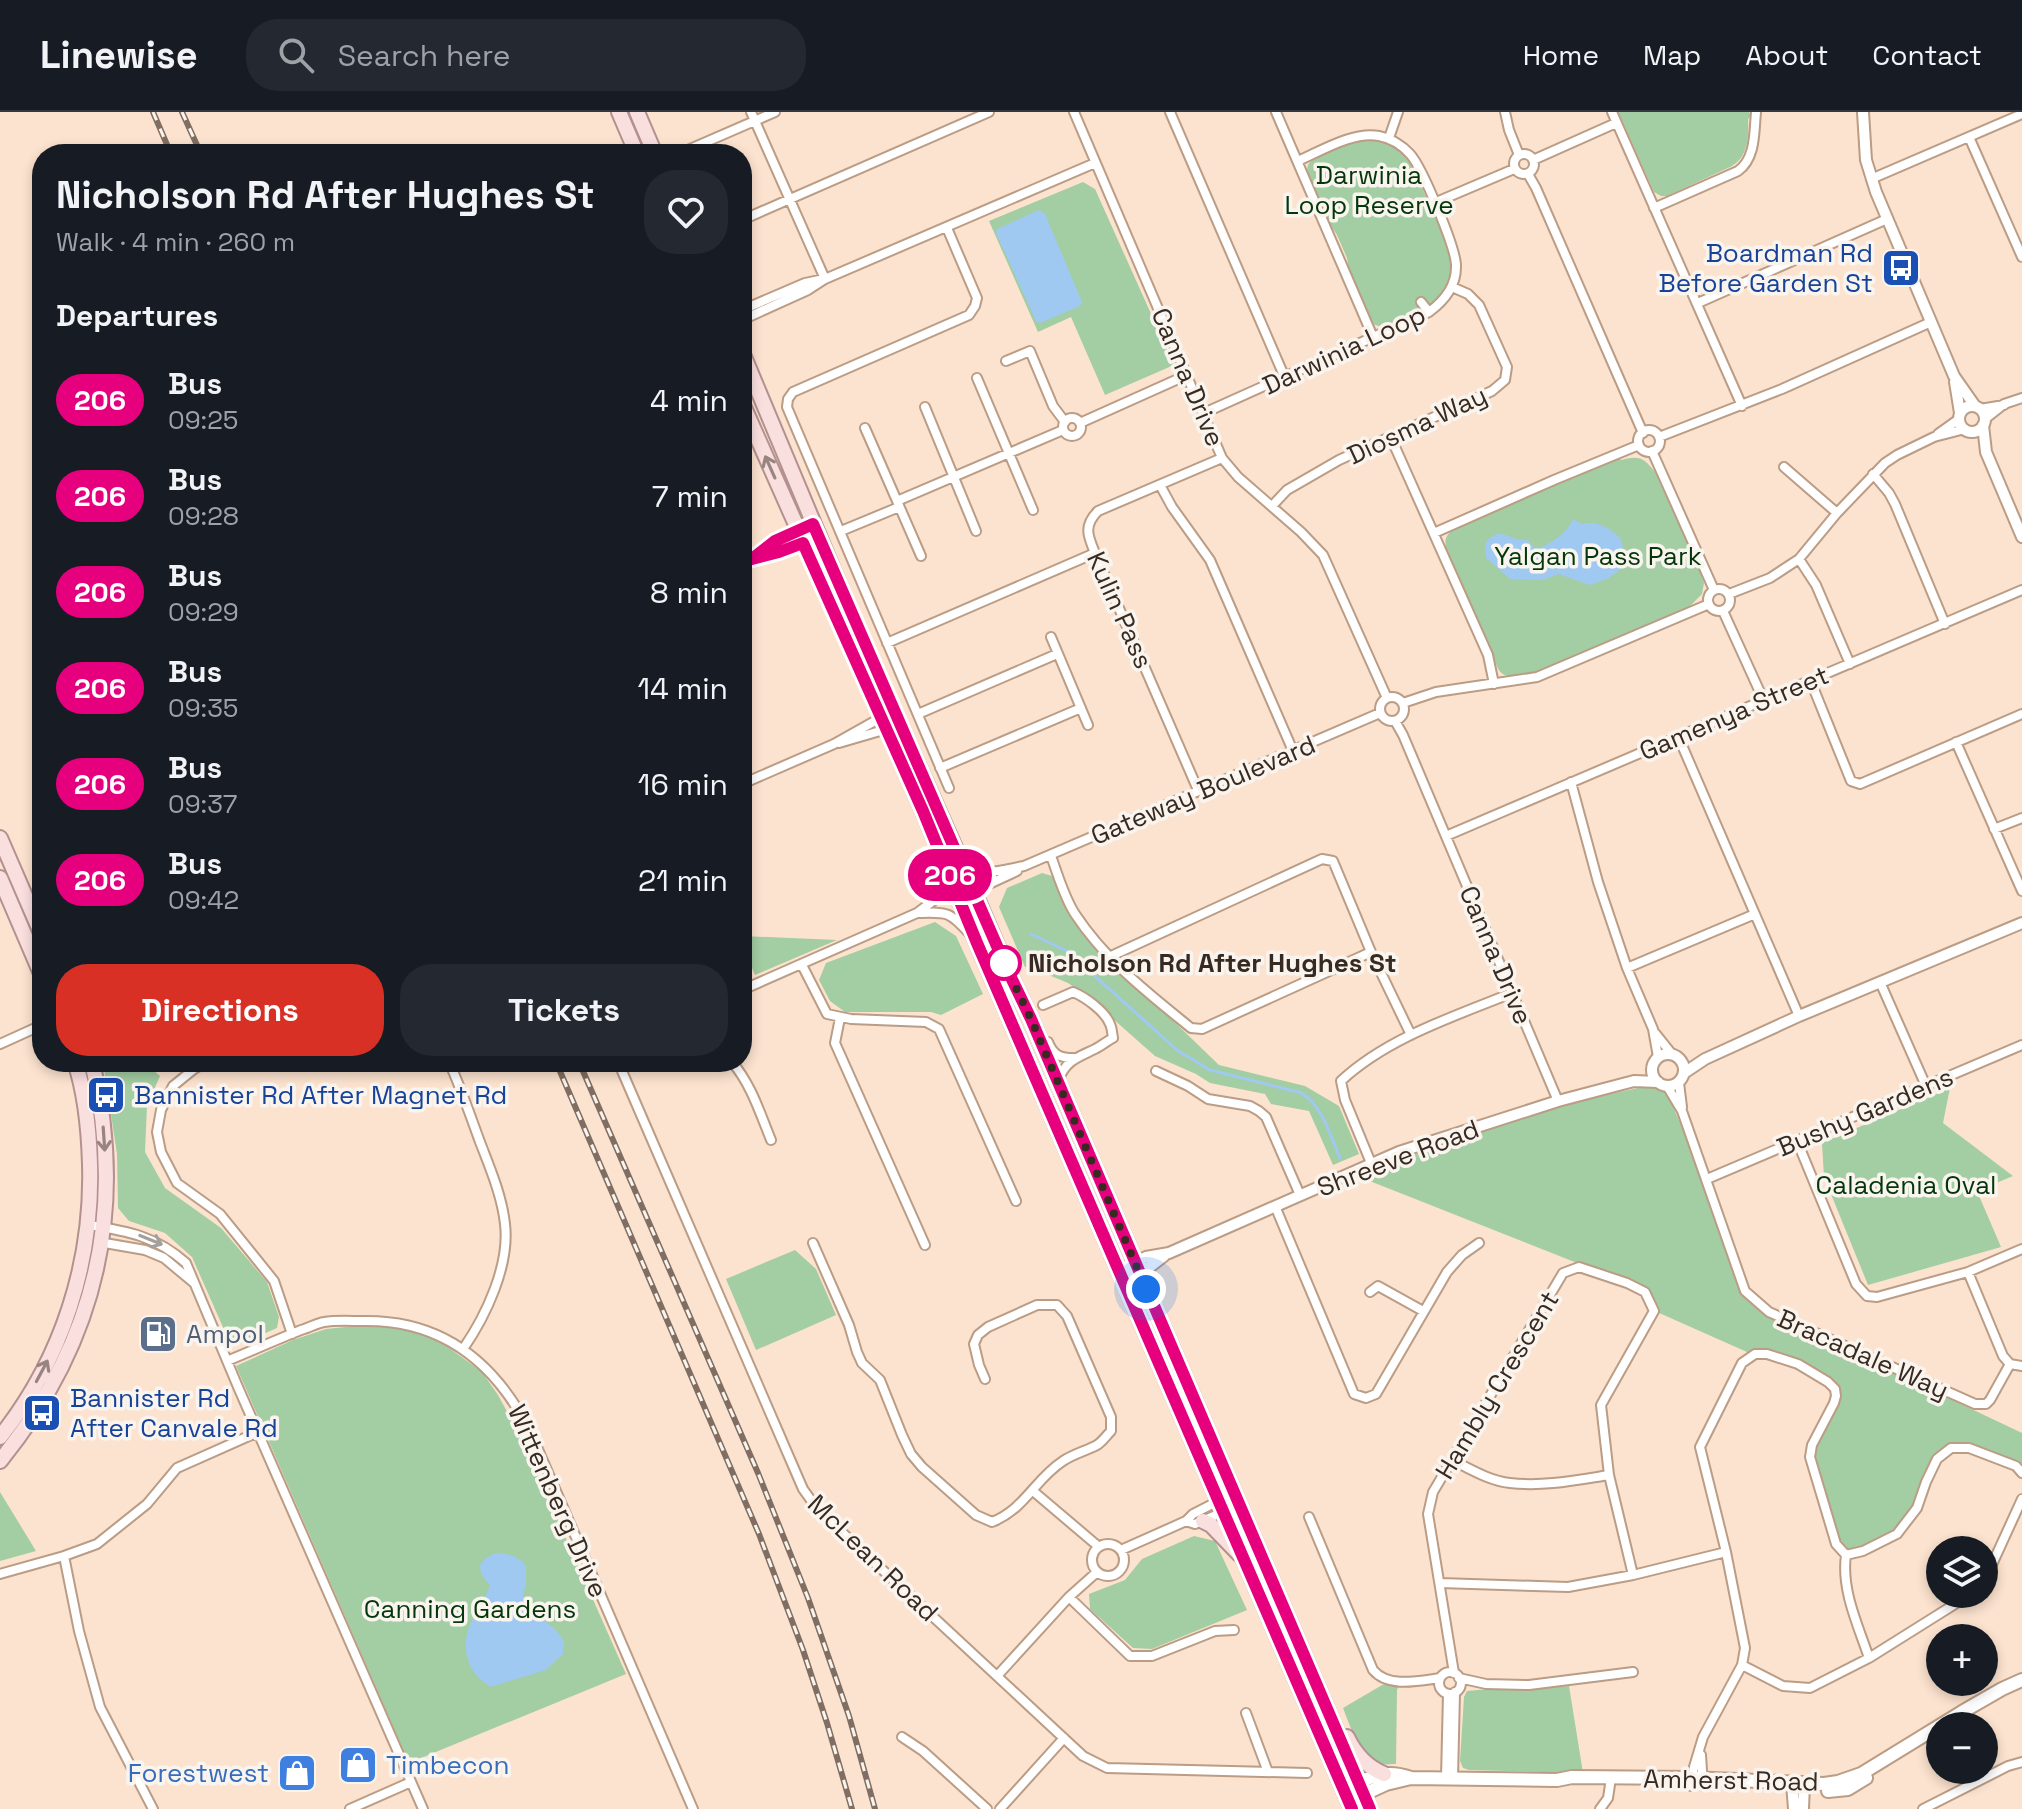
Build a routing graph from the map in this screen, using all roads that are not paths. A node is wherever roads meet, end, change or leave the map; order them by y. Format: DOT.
graph roads {
  1 [pos="619,112"];
  2 [pos="637,112"];
  3 [pos="775,112"];
  4 [pos="1074,112"];
  5 [pos="1170,112"];
  6 [pos="1276,112"];
  7 [pos="1398,112"];
  8 [pos="1505,112"];
  9 [pos="1612,112"];
  10 [pos="1756,112"];
  11 [pos="1862,112"];
  12 [pos="984,113"];
  13 [pos="2022,114"];
  14 [pos="753,116"];
  15 [pos="1616,123"];
  16 [pos="1969,137"];
  17 [pos="1389,138"];
  18 [pos="633,144"];
  19 [pos="651,144"];
  20 [pos="700,144"];
  21 [pos="1519,155"];
  22 [pos="1533,160"];
  23 [pos="1298,161"];
  24 [pos="1095,163"];
  25 [pos="1514,169"];
  26 [pos="1528,174"];
  27 [pos="1871,179"];
  28 [pos="789,199"];
  29 [pos="1434,203"];
  30 [pos="1654,208"];
  31 [pos="752,216"];
  32 [pos="1887,219"];
  33 [pos="947,228"];
  34 [pos="2022,257"];
  35 [pos="825,279"];
  36 [pos="1452,287"];
  37 [pos="1421,302"];
  38 [pos="1698,303"];
  39 [pos="752,306"];
  40 [pos="1429,312"];
  41 [pos="752,315"];
  42 [pos="1931,322"];
  43 [pos="1373,337"];
  44 [pos="1006,361"];
  45 [pos="1187,375"];
  46 [pos="752,376"];
  47 [pos="1954,376"];
  48 [pos="977,378"];
  49 [pos="1285,378"];
  50 [pos="2021,399"];
  51 [pos="1742,406"];
  52 [pos="925,407"];
  53 [pos="1204,413"];
  54 [pos="1981,415"];
  55 [pos="1080,423"];
  56 [pos="1963,423"];
  57 [pos="752,426"];
  58 [pos="1064,426"];
  59 [pos="865,428"];
  60 [pos="1643,433"];
  61 [pos="1659,437"];
  62 [pos="1391,438"];
  63 [pos="1639,445"];
  64 [pos="1652,451"];
  65 [pos="1986,452"];
  66 [pos="1009,454"];
  67 [pos="1222,458"];
  68 [pos="1784,467"];
  69 [pos="1873,474"];
  70 [pos="954,477"];
  71 [pos="1160,485"];
  72 [pos="898,504"];
  73 [pos="1272,506"];
  74 [pos="1033,510"];
  75 [pos="1837,513"];
  76 [pos="816,530"];
  77 [pos="841,531"];
  78 [pos="976,531"];
  79 [pos="1434,533"];
  80 [pos="801,537"];
  81 [pos="2022,537"];
  82 [pos="1095,553"];
  83 [pos="921,556"];
  84 [pos="752,559"];
  85 [pos="1799,559"];
  86 [pos="1714,590"];
  87 [pos="2022,590"];
  88 [pos="1729,594"];
  89 [pos="1709,604"];
  90 [pos="1723,611"];
  91 [pos="1945,624"];
  92 [pos="1051,637"];
  93 [pos="887,643"];
  94 [pos="1057,654"];
  95 [pos="1850,664"];
  96 [pos="1811,682"];
  97 [pos="1494,684"];
  98 [pos="1387,698"];
  99 [pos="1764,701"];
  100 [pos="1403,703"];
  101 [pos="892,705"];
  102 [pos="1081,708"];
  103 [pos="1380,713"];
  104 [pos="918,714"];
  105 [pos="2022,714"];
  106 [pos="1395,721"];
  107 [pos="883,724"];
  108 [pos="1088,725"];
  109 [pos="903,731"];
  110 [pos="1678,736"];
  111 [pos="1956,742"];
  112 [pos="1293,751"];
  113 [pos="940,768"];
  114 [pos="752,780"];
  115 [pos="1571,782"];
  116 [pos="949,788"];
  117 [pos="1198,790"];
  118 [pos="2022,818"];
  119 [pos="1994,829"];
  120 [pos="1446,836"];
  121 [pos="0,838"];
  122 [pos="1051,856"];
  123 [pos="1024,866"];
  124 [pos="964,868"];
  125 [pos="0,878"];
  126 [pos="953,881"];
  127 [pos="2022,891"];
  128 [pos="976,897"];
  129 [pos="32,912"];
  130 [pos="917,913"];
  131 [pos="1755,914"];
  132 [pos="2022,923"];
  133 [pos="977,943"];
  134 [pos="1371,952"];
  135 [pos="32,953"];
  136 [pos="1109,957"];
  137 [pos="802,965"];
  138 [pos="1627,968"];
  139 [pos="1880,982"];
  140 [pos="752,986"];
  141 [pos="1018,990"];
  142 [pos="1512,993"];
  143 [pos="1043,1005"];
  144 [pos="1799,1016"];
  145 [pos="840,1018"];
  146 [pos="1031,1019"];
  147 [pos="1653,1029"];
  148 [pos="32,1030"];
  149 [pos="1411,1035"];
  150 [pos="0,1044"];
  151 [pos="2022,1045"];
  152 [pos="1023,1047"];
  153 [pos="1676,1056"];
  154 [pos="1074,1058"];
  155 [pos="1705,1059"];
  156 [pos="1655,1061"];
  157 [pos="1156,1071"];
  158 [pos="77,1072"];
  159 [pos="94,1072"];
  160 [pos="190,1072"];
  161 [pos="454,1072"];
  162 [pos="622,1072"];
  163 [pos="741,1072"];
  164 [pos="1682,1078"];
  165 [pos="1634,1081"];
  166 [pos="1058,1082"];
  167 [pos="1662,1084"];
  168 [pos="1926,1086"];
  169 [pos="1558,1101"];
  170 [pos="1682,1111"];
  171 [pos="771,1140"];
  172 [pos="1797,1141"];
  173 [pos="1371,1163"];
  174 [pos="1707,1179"];
  175 [pos="1300,1195"];
  176 [pos="1016,1201"];
  177 [pos="1275,1206"];
  178 [pos="88,1232"];
  179 [pos="103,1235"];
  180 [pos="813,1243"];
  181 [pos="1479,1243"];
  182 [pos="925,1245"];
  183 [pos="2022,1249"];
  184 [pos="1137,1267"];
  185 [pos="1968,1272"];
  186 [pos="1122,1274"];
  187 [pos="195,1284"];
  188 [pos="1370,1292"];
  189 [pos="1423,1311"];
  190 [pos="292,1334"];
  191 [pos="463,1349"];
  192 [pos="227,1361"];
  193 [pos="2010,1364"];
  194 [pos="2022,1366"];
  195 [pos="985,1379"];
  196 [pos="258,1432"];
  197 [pos="0,1437"];
  198 [pos="1452,1460"];
  199 [pos="0,1461"];
  200 [pos="2022,1473"];
  201 [pos="1609,1475"];
  202 [pos="1033,1491"];
  203 [pos="1237,1499"];
  204 [pos="2022,1499"];
  205 [pos="1222,1506"];
  206 [pos="1309,1517"];
  207 [pos="1186,1521"];
  208 [pos="1203,1521"];
  209 [pos="1099,1547"];
  210 [pos="1121,1550"];
  211 [pos="1998,1551"];
  212 [pos="1726,1552"];
  213 [pos="1846,1555"];
  214 [pos="64,1556"];
  215 [pos="1245,1559"];
  216 [pos="1097,1572"];
  217 [pos="0,1574"];
  218 [pos="1633,1575"];
  219 [pos="1440,1583"];
  220 [pos="1069,1597"];
  221 [pos="1949,1608"];
  222 [pos="1234,1630"];
  223 [pos="1869,1658"];
  224 [pos="1742,1665"];
  225 [pos="1633,1672"];
  226 [pos="997,1676"];
  227 [pos="1314,1678"];
  228 [pos="2022,1680"];
  229 [pos="1450,1683"];
  230 [pos="2022,1689"];
  231 [pos="1973,1712"];
  232 [pos="1246,1713"];
  233 [pos="902,1737"];
  234 [pos="1064,1738"];
  235 [pos="1926,1741"];
  236 [pos="2022,1762"];
  237 [pos="1268,1772"];
  238 [pos="1307,1773"];
  239 [pos="1384,1774"];
  240 [pos="1411,1778"];
  241 [pos="1450,1778"];
  242 [pos="411,1782"];
  243 [pos="1611,1782"];
  244 [pos="1697,1782"];
  245 [pos="1798,1786"];
  246 [pos="1361,1788"];
  247 [pos="1348,1800"];
  248 [pos="153,1809"];
  249 [pos="350,1809"];
  250 [pos="423,1809"];
  251 [pos="693,1809"];
  252 [pos="987,1809"];
  253 [pos="1000,1809"];
  254 [pos="1370,1809"];
  255 [pos="1600,1809"];
  256 [pos="1794,1809"];
  257 [pos="1803,1809"];
  258 [pos="1923,1809"];
  1 -- 18 [label="main road"];
  2 -- 19 [label="main road"];
  3 -- 14 [label="street"];
  4 -- 24 [label="street, Canna Drive"];
  5 -- 49 [label="street"];
  6 -- 23 [label="street"];
  7 -- 17 [label="street"];
  8 -- 21 [label="street"];
  9 -- 15 [label="street"];
  10 -- 30 [label="street"];
  11 -- 27 [label="street"];
  12 -- 28 [label="street"];
  13 -- 16 [label="street"];
  14 -- 20 [label="street"];
  14 -- 28 [label="street"];
  15 -- 22 [label="street"];
  15 -- 30 [label="street"];
  16 -- 27 [label="street"];
  16 -- 34 [label="street"];
  17 -- 23 [label="street"];
  17 -- 29 [label="street, Darwinia Loop"];
  21 -- 22 [label="street"];
  21 -- 25 [label="street"];
  22 -- 26 [label="street"];
  23 -- 43 [label="street"];
  24 -- 33 [label="street"];
  24 -- 45 [label="street, Canna Drive"];
  25 -- 26 [label="street"];
  25 -- 29 [label="street"];
  26 -- 60 [label="street"];
  27 -- 32 [label="street"];
  28 -- 31 [label="street"];
  28 -- 35 [label="street"];
  29 -- 36 [label="street, Darwinia Loop"];
  30 -- 38 [label="street"];
  32 -- 38 [label="street"];
  32 -- 42 [label="street"];
  33 -- 35 [label="street"];
  33 -- 77 [label="street"];
  35 -- 39 [label="street"];
  35 -- 41 [label="street"];
  36 -- 40 [label="street, Darwinia Loop"];
  36 -- 62 [label="street, Diosma Way"];
  37 -- 40 [label="street"];
  38 -- 51 [label="street"];
  40 -- 43 [label="street, Darwinia Loop"];
  42 -- 47 [label="street"];
  42 -- 51 [label="street"];
  43 -- 49 [label="street, Darwinia Loop"];
  44 -- 58 [label="street"];
  45 -- 53 [label="street, Canna Drive"];
  45 -- 55 [label="street"];
  46 -- 76 [label="main road"];
  47 -- 54 [label="street"];
  47 -- 56 [label="street"];
  48 -- 66 [label="street"];
  49 -- 53 [label="street, Darwinia Loop"];
  50 -- 54 [label="street"];
  51 -- 61 [label="street"];
  52 -- 70 [label="street"];
  53 -- 67 [label="street, Canna Drive"];
  54 -- 56 [label="street"];
  54 -- 56 [label="street"];
  54 -- 65 [label="street"];
  55 -- 58 [label="street"];
  55 -- 58 [label="street"];
  56 -- 65 [label="street"];
  56 -- 69 [label="street"];
  80 -- 57 [label="main road, one-way"];
  58 -- 66 [label="street"];
  59 -- 72 [label="street"];
  60 -- 61 [label="street"];
  60 -- 63 [label="street"];
  61 -- 64 [label="street"];
  62 -- 73 [label="street, Diosma Way"];
  62 -- 79 [label="street"];
  63 -- 64 [label="street"];
  63 -- 79 [label="street"];
  64 -- 86 [label="street"];
  65 -- 81 [label="street"];
  66 -- 70 [label="street"];
  66 -- 74 [label="street"];
  67 -- 71 [label="street, Kulin Pass"];
  67 -- 73 [label="street, Canna Drive"];
  68 -- 75 [label="street"];
  69 -- 75 [label="street"];
  69 -- 91 [label="street"];
  70 -- 72 [label="street"];
  70 -- 78 [label="street"];
  71 -- 82 [label="street, Kulin Pass"];
  71 -- 112 [label="street"];
  72 -- 77 [label="street"];
  72 -- 83 [label="street"];
  73 -- 98 [label="street, Canna Drive"];
  75 -- 85 [label="street"];
  76 -- 80 [label="street"];
  76 -- 80 [label="street"];
  76 -- 101 [label="main road"];
  77 -- 93 [label="street"];
  79 -- 97 [label="street"];
  80 -- 84 [label="street"];
  80 -- 107 [label="main road"];
  82 -- 93 [label="street"];
  82 -- 117 [label="street, Kulin Pass"];
  85 -- 88 [label="street"];
  85 -- 95 [label="street"];
  86 -- 88 [label="street"];
  86 -- 89 [label="street"];
  87 -- 91 [label="street, Gamenya Street"];
  88 -- 90 [label="street"];
  89 -- 90 [label="street"];
  89 -- 97 [label="street"];
  90 -- 99 [label="street"];
  91 -- 95 [label="street, Gamenya Street"];
  92 -- 94 [label="street"];
  93 -- 104 [label="street"];
  94 -- 102 [label="street"];
  94 -- 104 [label="street"];
  95 -- 96 [label="street, Gamenya Street"];
  96 -- 99 [label="street, Gamenya Street"];
  96 -- 111 [label="street"];
  97 -- 100 [label="street"];
  98 -- 100 [label="street"];
  98 -- 103 [label="street"];
  99 -- 110 [label="street, Gamenya Street"];
  100 -- 106 [label="street"];
  101 -- 107 [label="street"];
  101 -- 109 [label="main road"];
  102 -- 108 [label="street"];
  102 -- 113 [label="street"];
  103 -- 106 [label="street"];
  103 -- 112 [label="street, Gateway Boulevard"];
  104 -- 113 [label="street"];
  105 -- 111 [label="street"];
  106 -- 120 [label="street, Canna Drive"];
  107 -- 109 [label="street"];
  107 -- 114 [label="street"];
  107 -- 126 [label="main road"];
  109 -- 124 [label="main road"];
  110 -- 115 [label="street, Gamenya Street"];
  110 -- 131 [label="street"];
  111 -- 119 [label="street"];
  112 -- 117 [label="street, Gateway Boulevard"];
  113 -- 116 [label="street"];
  115 -- 120 [label="street, Gamenya Street"];
  115 -- 138 [label="street"];
  117 -- 122 [label="street, Gateway Boulevard"];
  118 -- 119 [label="street"];
  119 -- 127 [label="street"];
  120 -- 142 [label="street, Canna Drive"];
  121 -- 129 [label="main road"];
  122 -- 123 [label="street, Gateway Boulevard"];
  122 -- 136 [label="street"];
  123 -- 124 [label="street, Gateway Boulevard"];
  123 -- 128 [label="street, Gateway Boulevard"];
  124 -- 128 [label="main road"];
  125 -- 135 [label="main road"];
  126 -- 130 [label="street"];
  126 -- 133 [label="main road"];
  128 -- 141 [label="main road"];
  130 -- 133 [label="street"];
  130 -- 137 [label="street"];
  131 -- 138 [label="street"];
  131 -- 144 [label="street"];
  132 -- 139 [label="street, Shreeve Road"];
  133 -- 152 [label="main road"];
  134 -- 136 [label="street"];
  134 -- 136 [label="street"];
  134 -- 149 [label="street"];
  137 -- 140 [label="street"];
  137 -- 145 [label="street"];
  138 -- 147 [label="street"];
  139 -- 144 [label="street, Shreeve Road"];
  139 -- 168 [label="street"];
  141 -- 146 [label="main road"];
  141 -- 152 [label="main road"];
  142 -- 149 [label="street"];
  142 -- 169 [label="street, Canna Drive"];
  143 -- 154 [label="street"];
  144 -- 155 [label="street, Shreeve Road"];
  145 -- 176 [label="street"];
  145 -- 182 [label="street"];
  146 -- 154 [label="street"];
  146 -- 166 [label="main road"];
  147 -- 153 [label="street"];
  147 -- 156 [label="street"];
  148 -- 150 [label="street"];
  149 -- 173 [label="street"];
  151 -- 168 [label="street, Bushy Gardens"];
  152 -- 186 [label="main road"];
  153 -- 155 [label="street, Shreeve Road"];
  153 -- 156 [label="street, Shreeve Road"];
  153 -- 164 [label="street"];
  154 -- 166 [label="street"];
  155 -- 164 [label="street, Shreeve Road"];
  156 -- 165 [label="street, Shreeve Road"];
  156 -- 167 [label="street"];
  157 -- 175 [label="street"];
  158 -- 178 [label="main road"];
  159 -- 179 [label="main road, one-way"];
  160 -- 190 [label="street"];
  161 -- 191 [label="street"];
  162 -- 226 [label="street, McLean Road"];
  163 -- 171 [label="street"];
  164 -- 167 [label="street, Shreeve Road"];
  164 -- 170 [label="street, Bracadale Way"];
  165 -- 167 [label="street, Shreeve Road"];
  165 -- 169 [label="street, Shreeve Road"];
  166 -- 184 [label="main road"];
  167 -- 170 [label="street, Bracadale Way"];
  168 -- 172 [label="street, Bushy Gardens"];
  169 -- 173 [label="street, Shreeve Road"];
  170 -- 174 [label="street, Bracadale Way"];
  172 -- 174 [label="street, Bushy Gardens"];
  172 -- 185 [label="street"];
  173 -- 175 [label="street, Shreeve Road"];
  174 -- 193 [label="street, Bracadale Way"];
  175 -- 177 [label="street, Shreeve Road"];
  177 -- 184 [label="street, Shreeve Road"];
  177 -- 189 [label="street"];
  178 -- 179 [label="street"];
  178 -- 179 [label="street"];
  197 -- 178 [label="main road, one-way"];
  179 -- 187 [label="street"];
  179 -- 187 [label="street, one-way"];
  179 -- 199 [label="main road"];
  180 -- 202 [label="street"];
  181 -- 189 [label="street"];
  183 -- 185 [label="street"];
  184 -- 186 [label="street, Shreeve Road"];
  184 -- 203 [label="main road"];
  185 -- 193 [label="street"];
  186 -- 205 [label="main road"];
  187 -- 192 [label="street"];
  188 -- 189 [label="street"];
  190 -- 191 [label="street, Wittenberg Drive"];
  190 -- 192 [label="street, Wittenberg Drive"];
  191 -- 251 [label="street, Wittenberg Drive"];
  192 -- 196 [label="street"];
  193 -- 194 [label="street"];
  195 -- 202 [label="street"];
  196 -- 214 [label="street"];
  196 -- 242 [label="street"];
  198 -- 201 [label="street"];
  198 -- 201 [label="street, Hambly Crescent"];
  198 -- 219 [label="street, Hambly Crescent"];
  200 -- 213 [label="street"];
  201 -- 218 [label="street, Hambly Crescent"];
  202 -- 209 [label="street"];
  203 -- 205 [label="street"];
  203 -- 205 [label="street"];
  203 -- 227 [label="main road"];
  204 -- 211 [label="street"];
  205 -- 207 [label="street"];
  205 -- 208 [label="street"];
  205 -- 215 [label="main road"];
  206 -- 229 [label="street"];
  207 -- 208 [label="street"];
  207 -- 210 [label="street"];
  208 -- 215 [label="main road"];
  209 -- 210 [label="street"];
  209 -- 216 [label="street"];
  210 -- 216 [label="street"];
  212 -- 213 [label="street"];
  212 -- 218 [label="street"];
  212 -- 224 [label="street"];
  213 -- 223 [label="street"];
  214 -- 217 [label="street"];
  214 -- 248 [label="street"];
  215 -- 247 [label="main road"];
  216 -- 220 [label="street"];
  218 -- 219 [label="street"];
  219 -- 229 [label="street, Hambly Crescent"];
  220 -- 222 [label="street"];
  220 -- 226 [label="street"];
  221 -- 223 [label="street"];
  223 -- 224 [label="street"];
  224 -- 244 [label="street"];
  225 -- 229 [label="street"];
  226 -- 234 [label="street, McLean Road"];
  227 -- 239 [label="main road"];
  227 -- 246 [label="main road"];
  228 -- 245 [label="main road, Amherst Road"];
  229 -- 241 [label="street, Hambly Crescent"];
  230 -- 231 [label="main road"];
  232 -- 237 [label="street"];
  233 -- 252 [label="street"];
  234 -- 237 [label="street, McLean Road"];
  234 -- 253 [label="street"];
  235 -- 245 [label="main road, Amherst Road"];
  236 -- 258 [label="street"];
  237 -- 238 [label="street, McLean Road"];
  239 -- 240 [label="main road, Amherst Road"];
  239 -- 246 [label="main road, Amherst Road"];
  240 -- 241 [label="main road, Amherst Road"];
  240 -- 246 [label="main road, Amherst Road"];
  241 -- 243 [label="main road, Amherst Road"];
  242 -- 249 [label="street"];
  242 -- 250 [label="street"];
  243 -- 244 [label="main road, Amherst Road"];
  243 -- 255 [label="street"];
  244 -- 245 [label="main road, Amherst Road"];
  245 -- 256 [label="street"];
  245 -- 257 [label="street"];
  246 -- 247 [label="main road, Amherst Road"];
  246 -- 254 [label="main road"];
}
